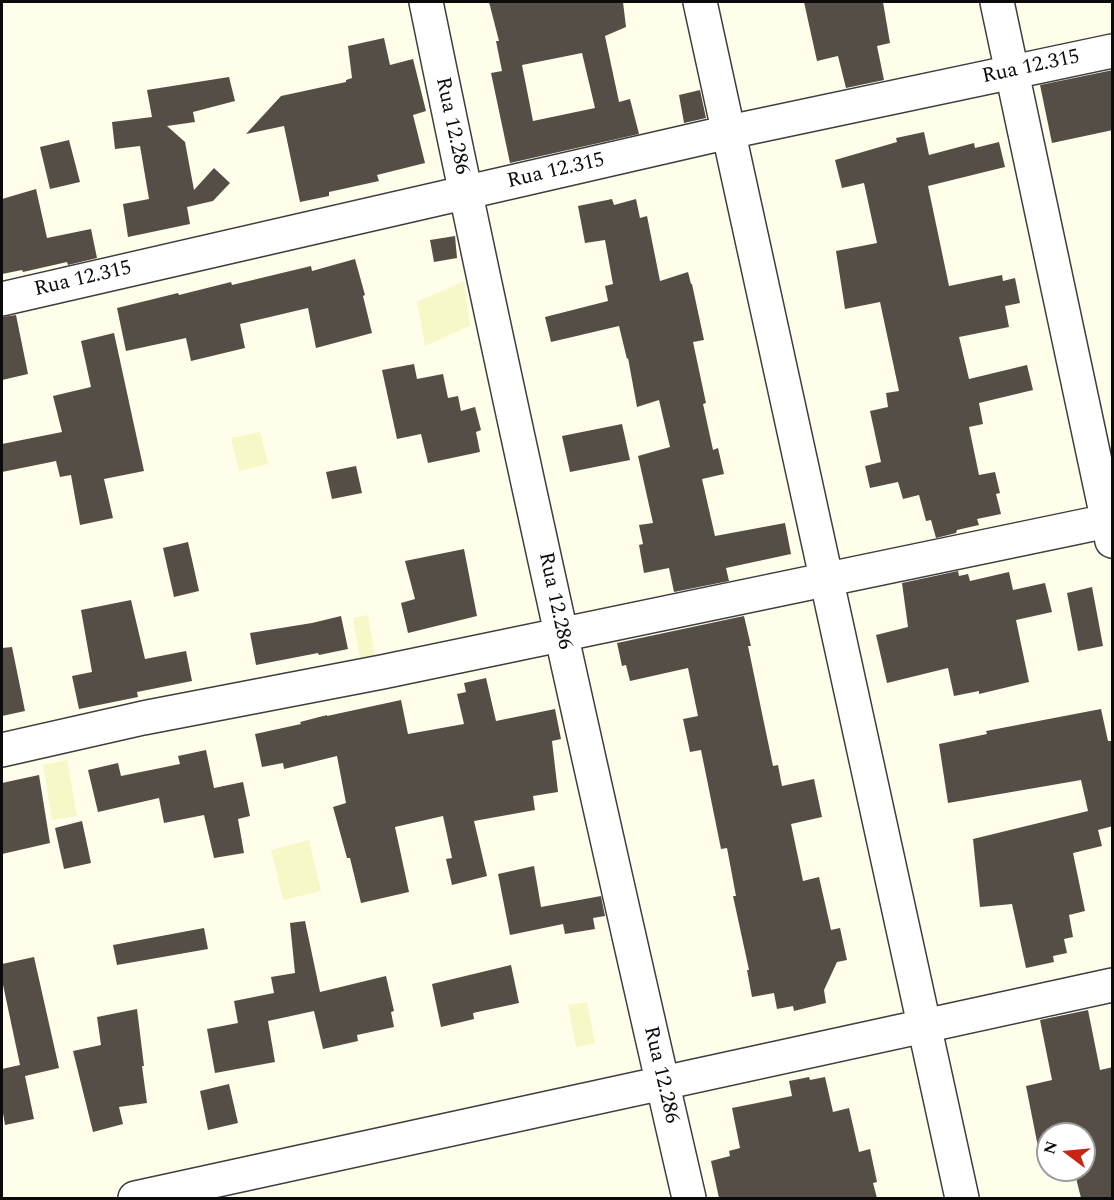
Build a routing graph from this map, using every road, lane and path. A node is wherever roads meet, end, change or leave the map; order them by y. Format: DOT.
graph roads {
  1 [pos="426,2"];
  2 [pos="700,2"];
  3 [pos="997,2"];
  4 [pos="1113,51"];
  5 [pos="1013,71"];
  6 [pos="729,132"];
  7 [pos="465,193"];
  8 [pos="2,299"];
  9 [pos="1111,527"];
  10 [pos="826,579"];
  11 [pos="561,634"];
  12 [pos="2,750"];
  13 [pos="1113,986"];
  14 [pos="925,1026"];
  15 [pos="662,1084"];
  16 [pos="135,1198"];
  17 [pos="688,1198"];
  18 [pos="962,1198"];
  1 -- 7 [label="street, Rua 12.286"];
  2 -- 6 [label="street"];
  3 -- 5 [label="street"];
  4 -- 5 [label="street, Rua 12.315"];
  5 -- 6 [label="street, Rua 12.315"];
  5 -- 9 [label="street"];
  6 -- 7 [label="street, Rua 12.315"];
  6 -- 10 [label="street"];
  7 -- 8 [label="street, Rua 12.315"];
  7 -- 11 [label="street, Rua 12.286"];
  9 -- 10 [label="street"];
  10 -- 11 [label="street"];
  10 -- 14 [label="street"];
  11 -- 12 [label="street"];
  11 -- 15 [label="street, Rua 12.286"];
  13 -- 14 [label="street"];
  14 -- 15 [label="street"];
  14 -- 18 [label="street"];
  15 -- 16 [label="street"];
  15 -- 17 [label="street, Rua 12.286"];
}
